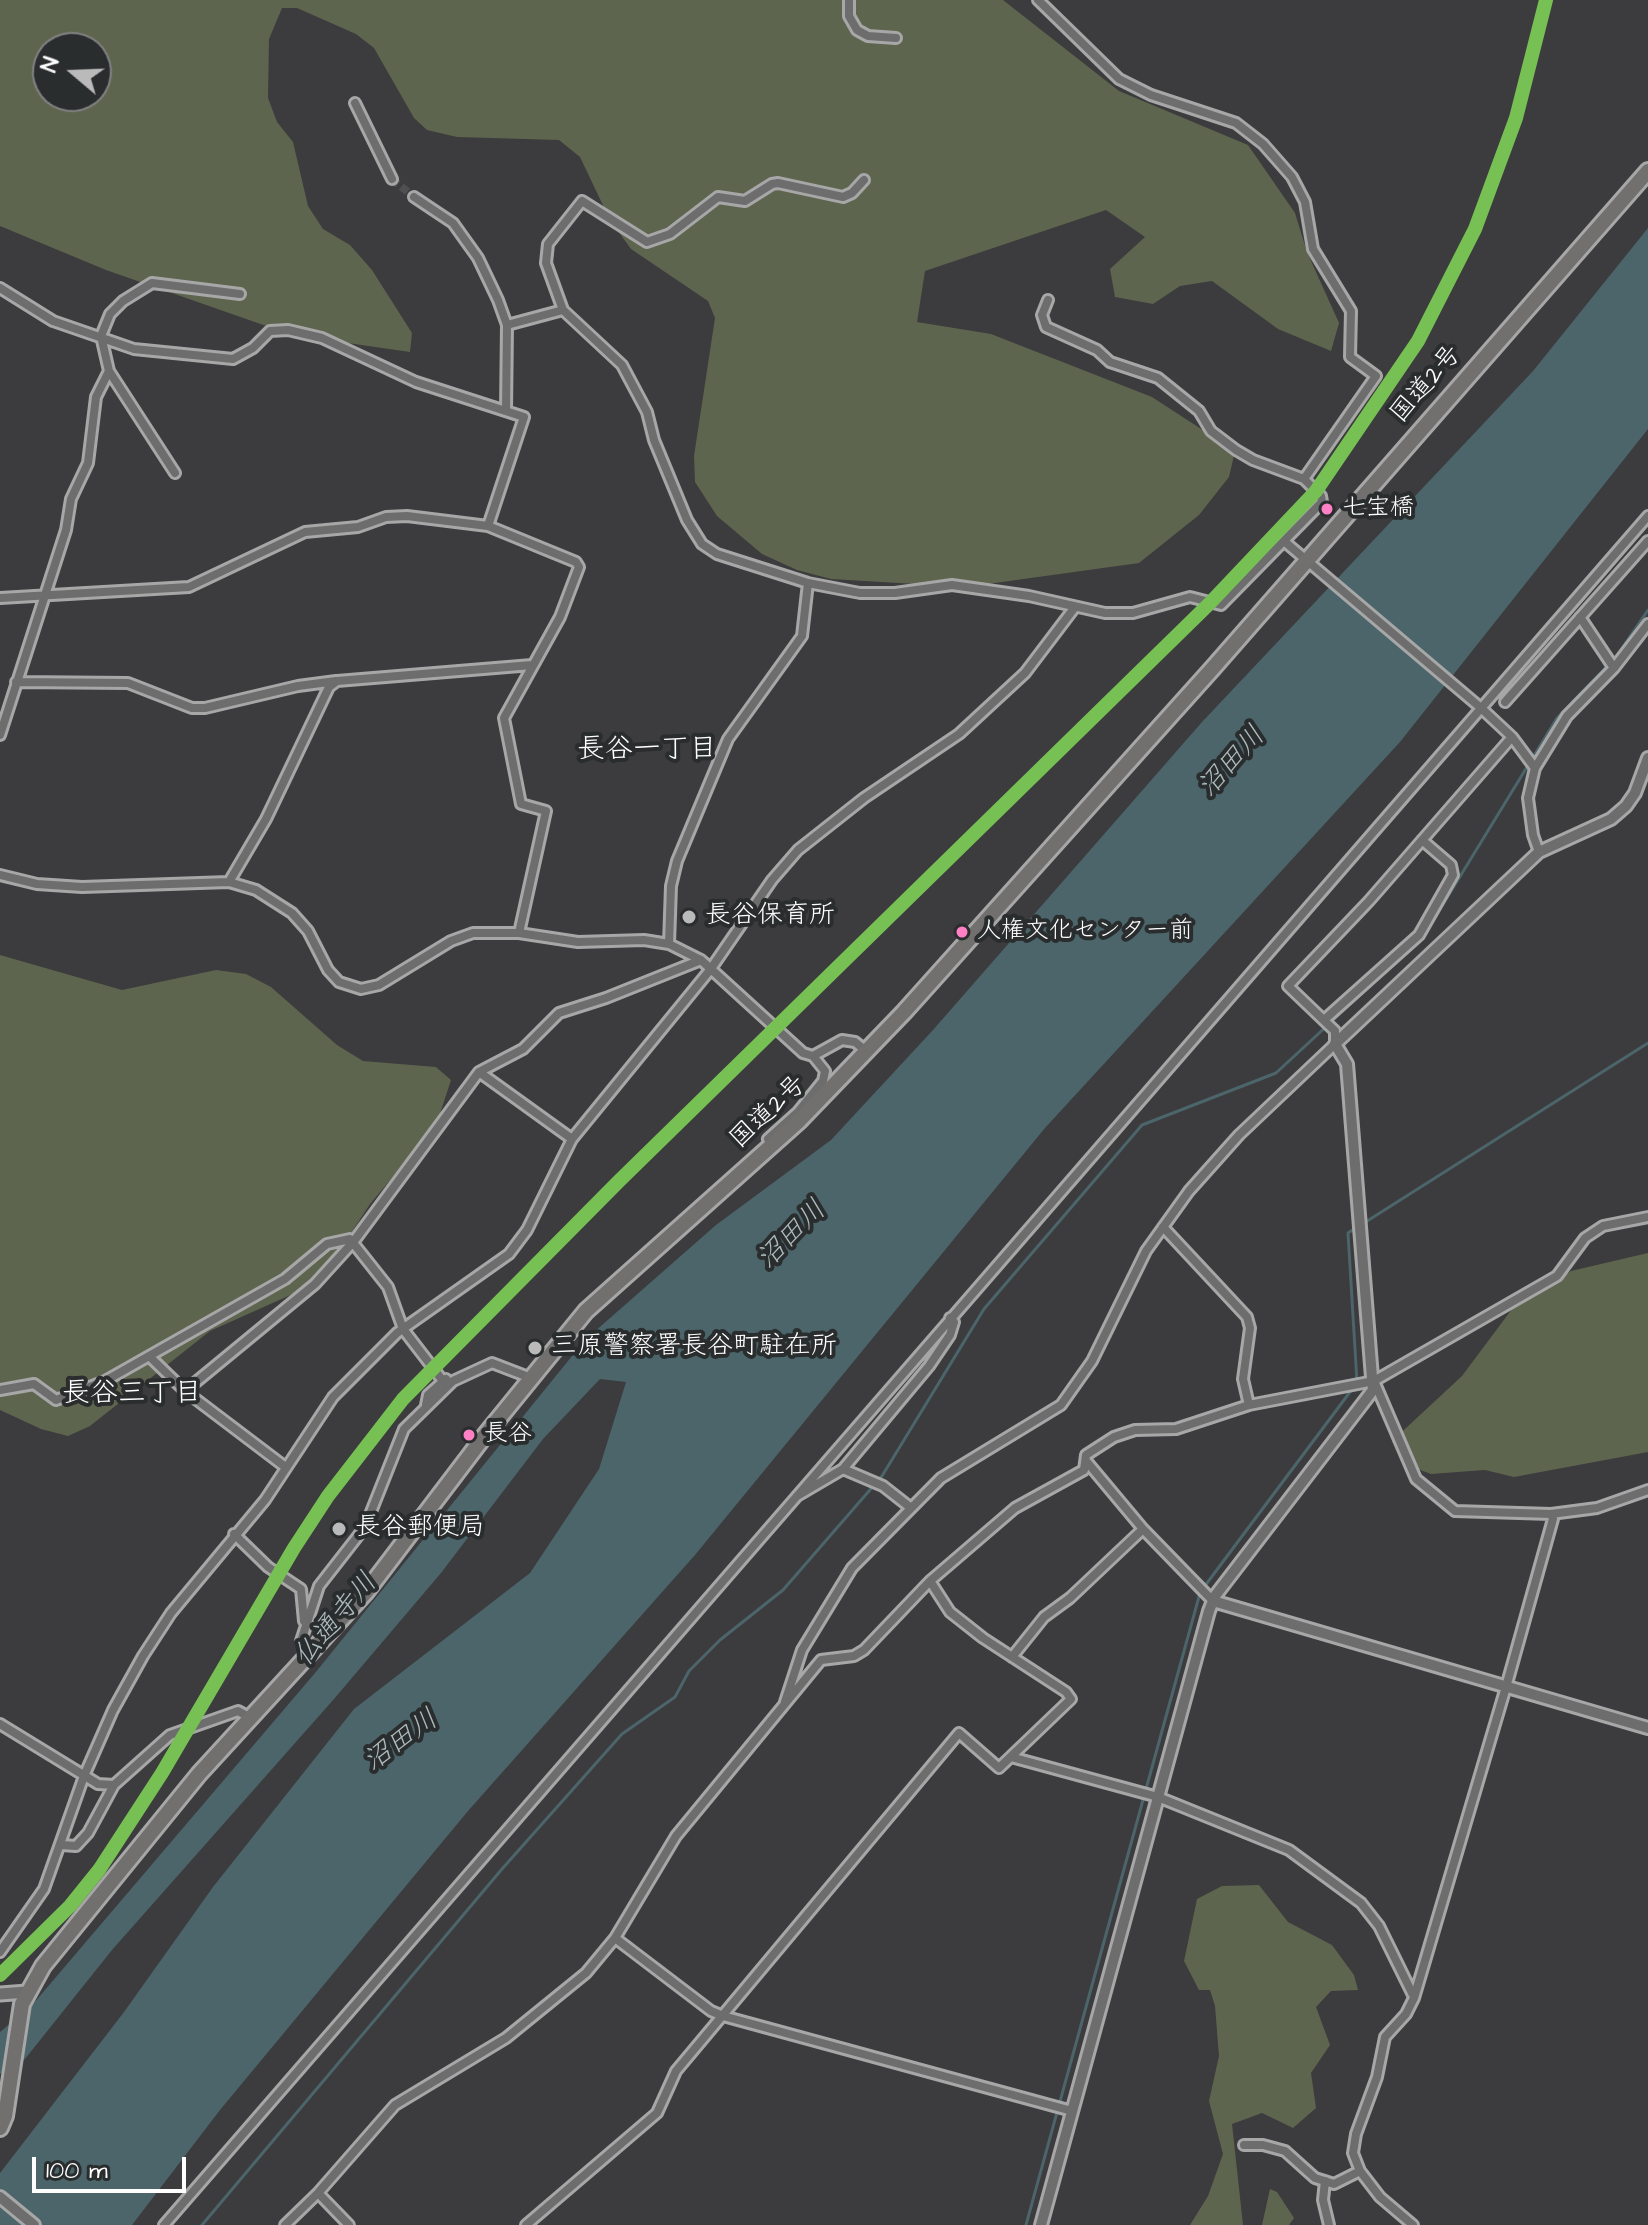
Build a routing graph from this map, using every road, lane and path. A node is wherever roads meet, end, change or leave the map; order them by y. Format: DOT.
graph roads {
  1 [pos="849,0"];
  2 [pos="1038,0"];
  3 [pos="896,38"];
  4 [pos="355,103"];
  5 [pos="1648,171"];
  6 [pos="392,179"];
  7 [pos="864,180"];
  8 [pos="414,197"];
  9 [pos="0,288"];
  10 [pos="240,294"];
  11 [pos="1048,300"];
  12 [pos="563,310"];
  13 [pos="507,325"];
  14 [pos="101,336"];
  15 [pos="109,371"];
  16 [pos="506,411"];
  17 [pos="175,473"];
  18 [pos="1304,479"];
  19 [pos="1648,516"];
  20 [pos="488,526"];
  21 [pos="1648,541"];
  22 [pos="1285,542"];
  23 [pos="1312,564"];
  24 [pos="808,583"];
  25 [pos="43,596"];
  26 [pos="0,598"];
  27 [pos="1075,607"];
  28 [pos="1580,617"];
  29 [pos="1648,624"];
  30 [pos="532,665"];
  31 [pos="1614,668"];
  32 [pos="337,681"];
  33 [pos="16,682"];
  34 [pos="1505,702"];
  35 [pos="1478,707"];
  36 [pos="0,735"];
  37 [pos="1512,737"];
  38 [pos="1648,758"];
  39 [pos="1535,768"];
  40 [pos="1422,840"];
  41 [pos="1539,852"];
  42 [pos="0,875"];
  43 [pos="229,882"];
  44 [pos="519,933"];
  45 [pos="669,944"];
  46 [pos="701,960"];
  47 [pos="710,970"];
  48 [pos="1324,1020"];
  49 [pos="1335,1044"];
  50 [pos="866,1051"];
  51 [pos="813,1056"];
  52 [pos="479,1072"];
  53 [pos="572,1139"];
  54 [pos="771,1144"];
  55 [pos="1648,1217"];
  56 [pos="1163,1227"];
  57 [pos="354,1241"];
  58 [pos="950,1318"];
  59 [pos="403,1329"];
  60 [pos="150,1357"];
  61 [pos="466,1374"];
  62 [pos="531,1378"];
  63 [pos="443,1381"];
  64 [pos="1374,1381"];
  65 [pos="0,1390"];
  66 [pos="185,1391"];
  67 [pos="1249,1405"];
  68 [pos="426,1406"];
  69 [pos="1087,1462"];
  70 [pos="284,1466"];
  71 [pos="843,1469"];
  72 [pos="1648,1490"];
  73 [pos="796,1496"];
  74 [pos="911,1508"];
  75 [pos="1551,1514"];
  76 [pos="1143,1529"];
  77 [pos="234,1534"];
  78 [pos="930,1581"];
  79 [pos="1211,1599"];
  80 [pos="304,1630"];
  81 [pos="312,1654"];
  82 [pos="1012,1657"];
  83 [pos="1506,1687"];
  84 [pos="785,1703"];
  85 [pos="249,1717"];
  86 [pos="0,1724"];
  87 [pos="1648,1728"];
  88 [pos="1011,1757"];
  89 [pos="84,1776"];
  90 [pos="114,1785"];
  91 [pos="1158,1797"];
  92 [pos="62,1845"];
  93 [pos="615,1938"];
  94 [pos="0,1952"];
  95 [pos="0,1994"];
  96 [pos="24,1998"];
  97 [pos="1414,1998"];
  98 [pos="723,2016"];
  99 [pos="1072,2111"];
  100 [pos="0,2128"];
  101 [pos="1244,2145"];
  102 [pos="1360,2171"];
  103 [pos="1325,2181"];
  104 [pos="318,2193"];
  105 [pos="0,2197"];
  106 [pos="34,2225"];
  107 [pos="164,2225"];
  108 [pos="285,2225"];
  109 [pos="349,2225"];
  110 [pos="526,2225"];
  111 [pos="1041,2225"];
  112 [pos="1329,2225"];
  113 [pos="1413,2225"];
  1 -- 3 [label="street"];
  2 -- 18 [label="street"];
  4 -- 6 [label="street"];
  5 -- 23 [label="highway, 国道2号"];
  7 -- 12 [label="street"];
  8 -- 13 [label="street"];
  9 -- 14 [label="street"];
  10 -- 14 [label="street"];
  11 -- 18 [label="street"];
  12 -- 13 [label="street"];
  12 -- 24 [label="street"];
  13 -- 16 [label="street"];
  14 -- 15 [label="street"];
  14 -- 16 [label="street"];
  15 -- 17 [label="street"];
  15 -- 25 [label="street"];
  16 -- 20 [label="street"];
  18 -- 22 [label="street"];
  19 -- 35 [label="street"];
  20 -- 25 [label="street"];
  20 -- 30 [label="street"];
  21 -- 28 [label="street"];
  22 -- 23 [label="street"];
  22 -- 27 [label="street"];
  23 -- 35 [label="street"];
  23 -- 50 [label="highway, 国道2号"];
  24 -- 27 [label="street"];
  24 -- 45 [label="street"];
  25 -- 26 [label="street"];
  25 -- 33 [label="street"];
  27 -- 47 [label="street"];
  28 -- 31 [label="street"];
  28 -- 34 [label="street"];
  29 -- 31 [label="street"];
  30 -- 32 [label="street"];
  30 -- 44 [label="street"];
  31 -- 39 [label="street"];
  32 -- 33 [label="street"];
  32 -- 43 [label="street"];
  33 -- 36 [label="street"];
  35 -- 37 [label="street"];
  35 -- 58 [label="street"];
  37 -- 39 [label="street"];
  37 -- 40 [label="street"];
  38 -- 41 [label="street"];
  39 -- 41 [label="street"];
  40 -- 48 [label="street"];
  40 -- 48 [label="street"];
  41 -- 49 [label="street"];
  42 -- 43 [label="street"];
  43 -- 44 [label="street"];
  44 -- 45 [label="street"];
  45 -- 46 [label="street"];
  46 -- 47 [label="street"];
  46 -- 52 [label="street"];
  47 -- 51 [label="street"];
  47 -- 53 [label="street"];
  48 -- 49 [label="street"];
  49 -- 56 [label="street"];
  49 -- 64 [label="street"];
  50 -- 51 [label="street"];
  50 -- 54 [label="highway, 国道2号"];
  51 -- 54 [label="street"];
  52 -- 53 [label="street"];
  52 -- 57 [label="street"];
  53 -- 59 [label="street"];
  54 -- 62 [label="highway, 国道2号"];
  55 -- 64 [label="street"];
  56 -- 67 [label="street"];
  56 -- 74 [label="street"];
  57 -- 59 [label="street"];
  57 -- 60 [label="street"];
  57 -- 66 [label="street"];
  58 -- 71 [label="street"];
  58 -- 73 [label="street"];
  59 -- 63 [label="street"];
  59 -- 70 [label="street"];
  60 -- 65 [label="street"];
  60 -- 66 [label="street"];
  61 -- 62 [label="street"];
  61 -- 63 [label="street"];
  61 -- 68 [label="street"];
  62 -- 81 [label="highway, 国道2号"];
  63 -- 68 [label="street"];
  64 -- 67 [label="street"];
  64 -- 75 [label="street"];
  64 -- 79 [label="street"];
  66 -- 70 [label="street"];
  67 -- 69 [label="street"];
  68 -- 80 [label="street"];
  69 -- 76 [label="street"];
  69 -- 78 [label="street"];
  70 -- 77 [label="street"];
  71 -- 73 [label="street"];
  71 -- 74 [label="street"];
  72 -- 75 [label="street"];
  73 -- 107 [label="street"];
  74 -- 84 [label="street"];
  75 -- 83 [label="street"];
  76 -- 79 [label="street"];
  76 -- 82 [label="street"];
  77 -- 80 [label="street"];
  77 -- 89 [label="street"];
  78 -- 82 [label="street"];
  78 -- 84 [label="street"];
  79 -- 83 [label="street"];
  79 -- 91 [label="street"];
  80 -- 81 [label="street"];
  81 -- 85 [label="highway, 国道2号"];
  82 -- 88 [label="street"];
  83 -- 87 [label="street"];
  83 -- 97 [label="street"];
  84 -- 93 [label="street"];
  85 -- 90 [label="street"];
  85 -- 96 [label="highway, 国道2号"];
  86 -- 89 [label="street"];
  88 -- 91 [label="street"];
  88 -- 98 [label="street"];
  89 -- 90 [label="street"];
  89 -- 92 [label="street"];
  90 -- 92 [label="street"];
  91 -- 97 [label="street"];
  91 -- 99 [label="street"];
  92 -- 94 [label="street"];
  93 -- 98 [label="street"];
  93 -- 104 [label="street"];
  95 -- 96 [label="main road"];
  96 -- 100 [label="highway, 国道2号"];
  97 -- 102 [label="street"];
  98 -- 99 [label="street"];
  98 -- 110 [label="street"];
  99 -- 111 [label="street"];
  101 -- 103 [label="street"];
  102 -- 103 [label="street"];
  102 -- 113 [label="street"];
  103 -- 112 [label="street"];
  104 -- 108 [label="street"];
  104 -- 109 [label="street"];
  105 -- 106 [label="street"];
}
